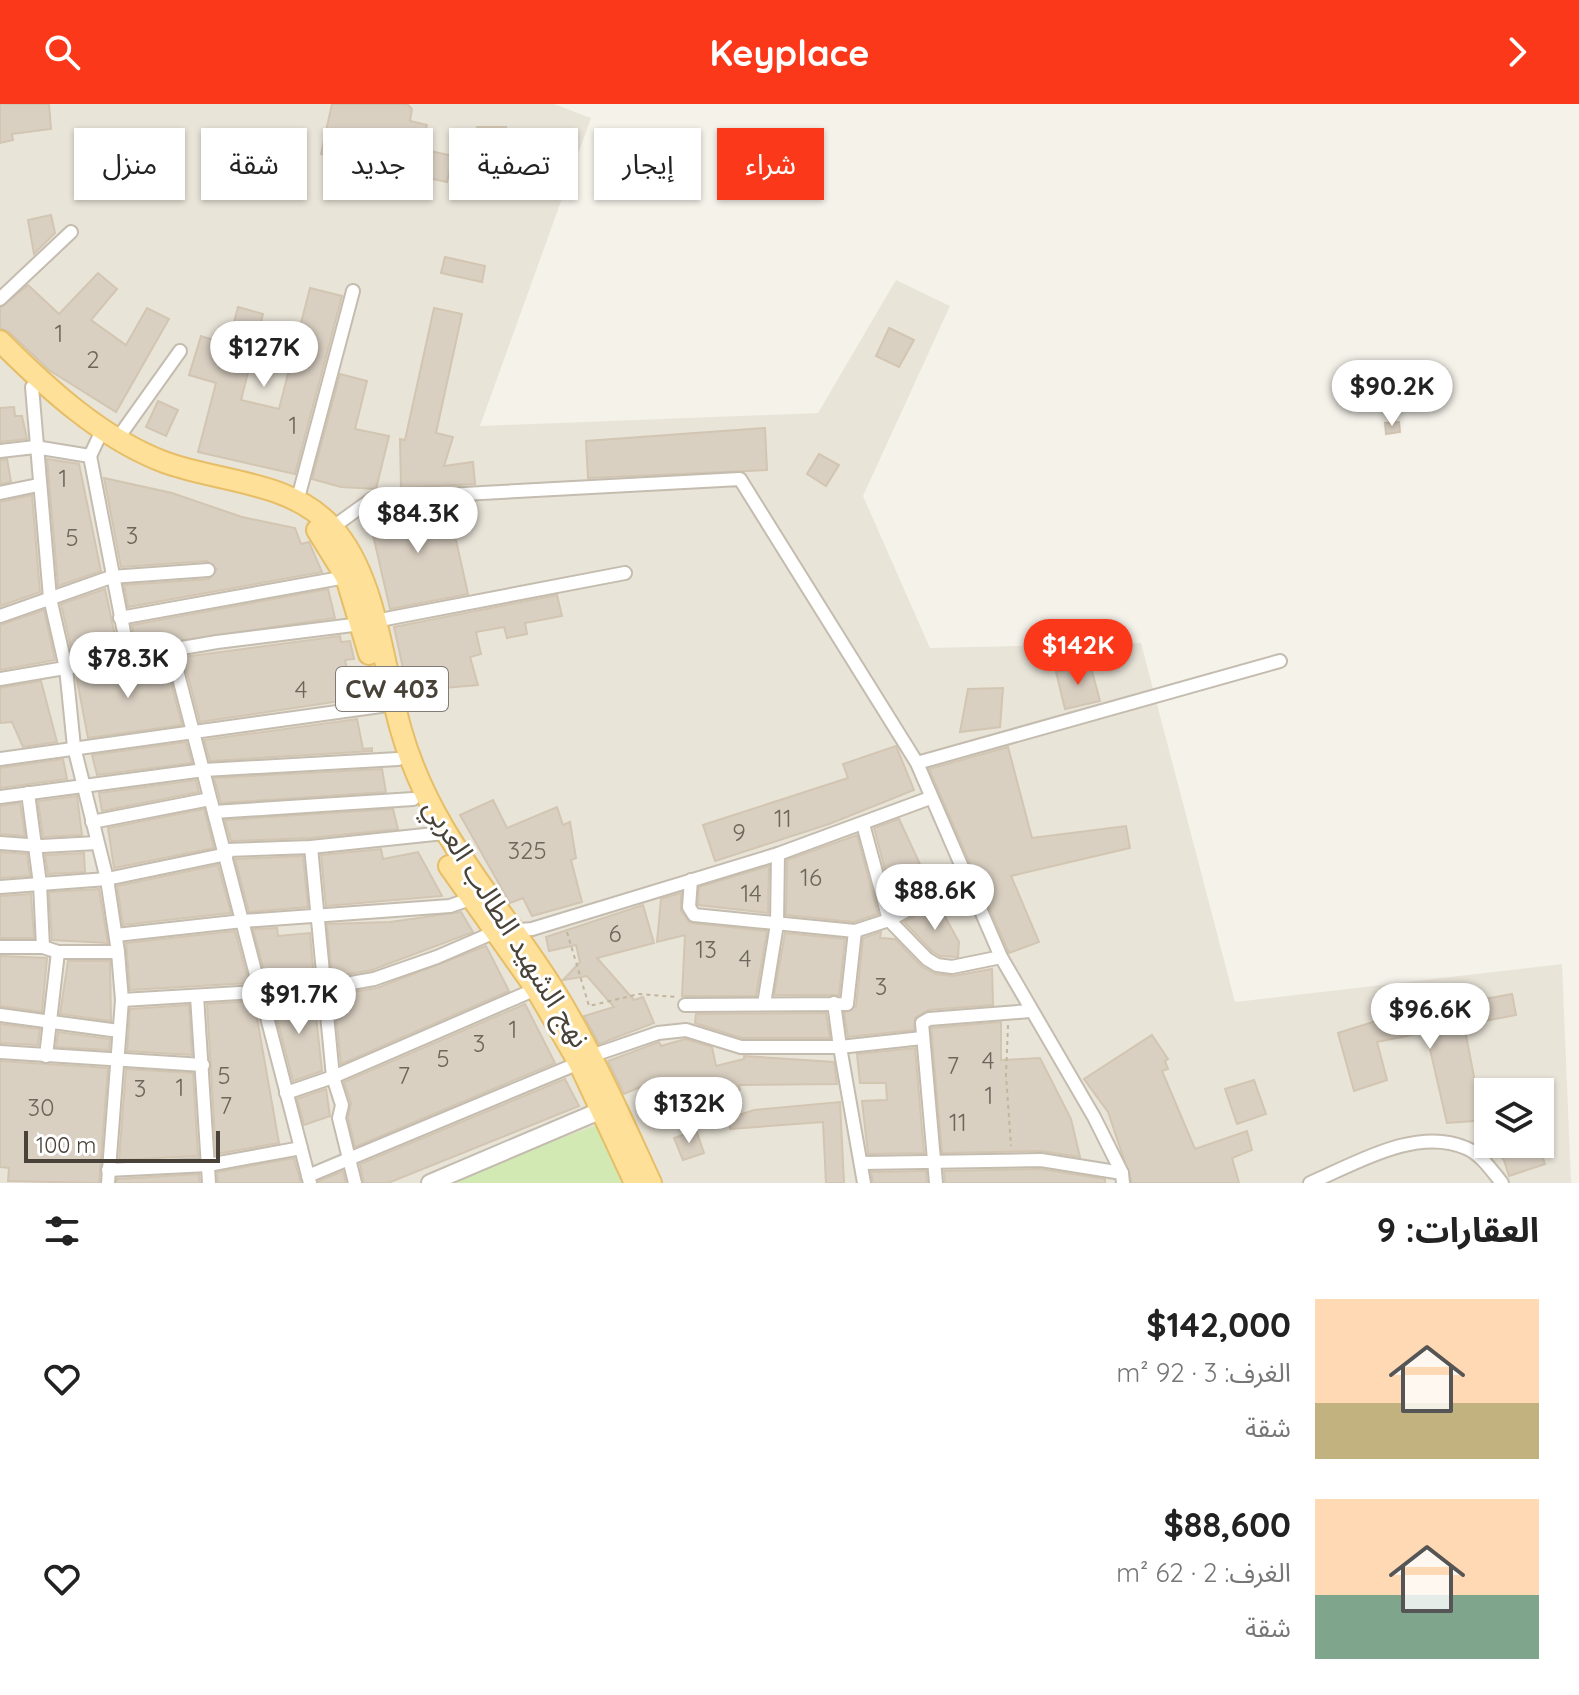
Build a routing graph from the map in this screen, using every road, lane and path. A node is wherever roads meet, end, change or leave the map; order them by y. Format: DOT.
graph roads {
  1 [pos="71,232"];
  2 [pos="353,291"];
  3 [pos="0,299"];
  4 [pos="0,341"];
  5 [pos="180,351"];
  6 [pos="0,361"];
  7 [pos="32,387"];
  8 [pos="72,412"];
  9 [pos="109,438"];
  10 [pos="35,447"];
  11 [pos="0,451"];
  12 [pos="90,456"];
  13 [pos="38,485"];
  14 [pos="229,485"];
  15 [pos="0,493"];
  16 [pos="297,502"];
  17 [pos="333,527"];
  18 [pos="208,570"];
  19 [pos="625,573"];
  20 [pos="111,577"];
  21 [pos="346,577"];
  22 [pos="50,598"];
  23 [pos="0,616"];
  24 [pos="120,618"];
  25 [pos="368,622"];
  26 [pos="172,651"];
  27 [pos="129,658"];
  28 [pos="1280,661"];
  29 [pos="66,668"];
  30 [pos="0,679"];
  31 [pos="389,705"];
  32 [pos="192,731"];
  33 [pos="74,747"];
  34 [pos="0,759"];
  35 [pos="398,759"];
  36 [pos="917,763"];
  37 [pos="204,770"];
  38 [pos="83,787"];
  39 [pos="28,793"];
  40 [pos="0,797"];
  41 [pos="930,798"];
  42 [pos="413,799"];
  43 [pos="212,806"];
  44 [pos="92,822"];
  45 [pos="863,824"];
  46 [pos="438,835"];
  47 [pos="0,843"];
  48 [pos="32,843"];
  49 [pos="97,843"];
  50 [pos="311,847"];
  51 [pos="227,852"];
  52 [pos="778,854"];
  53 [pos="107,879"];
  54 [pos="691,880"];
  55 [pos="965,880"];
  56 [pos="40,884"];
  57 [pos="0,887"];
  58 [pos="470,899"];
  59 [pos="316,914"];
  60 [pos="564,919"];
  61 [pos="889,920"];
  62 [pos="243,921"];
  63 [pos="777,924"];
  64 [pos="855,931"];
  65 [pos="503,932"];
  66 [pos="116,935"];
  67 [pos="0,947"];
  68 [pos="43,947"];
  69 [pos="58,952"];
  70 [pos="118,952"];
  71 [pos="1001,957"];
  72 [pos="323,988"];
  73 [pos="536,989"];
  74 [pos="262,992"];
  75 [pos="197,996"];
  76 [pos="122,1000"];
  77 [pos="834,1003"];
  78 [pos="764,1004"];
  79 [pos="685,1005"];
  80 [pos="1030,1011"];
  81 [pos="1009,1012"];
  82 [pos="0,1015"];
  83 [pos="49,1020"];
  84 [pos="119,1031"];
  85 [pos="922,1038"];
  86 [pos="840,1047"];
  87 [pos="0,1052"];
  88 [pos="46,1056"];
  89 [pos="116,1060"];
  90 [pos="585,1060"];
  91 [pos="203,1065"];
  92 [pos="333,1077"];
  93 [pos="286,1093"];
  94 [pos="607,1108"];
  95 [pos="301,1148"];
  96 [pos="1012,1159"];
  97 [pos="349,1160"];
  98 [pos="933,1161"];
  99 [pos="862,1163"];
  100 [pos="208,1165"];
  101 [pos="108,1176"];
  102 [pos="1122,1178"];
  103 [pos="309,1180"];
  104 [pos="209,1183"];
  105 [pos="355,1183"];
  106 [pos="430,1183"];
  107 [pos="635,1183"];
  108 [pos="651,1183"];
  109 [pos="864,1183"];
  110 [pos="936,1183"];
  111 [pos="1310,1183"];
  112 [pos="1502,1183"];
  1 -- 3 [label="street"];
  2 -- 16 [label="street"];
  4 -- 8 [label="main road, نهج الشهيد الطالب العربي / CW 403"];
  5 -- 9 [label="street"];
  6 -- 7 [label="main road, نهج الشهيد الطالب العربي / CW 403"];
  7 -- 8 [label="main road, نهج الشهيد الطالب العربي / CW 403"];
  7 -- 10 [label="street"];
  8 -- 9 [label="main road, نهج الشهيد الطالب العربي / CW 403"];
  9 -- 12 [label="street"];
  9 -- 14 [label="main road, نهج الشهيد الطالب العربي / CW 403"];
  10 -- 11 [label="street"];
  10 -- 12 [label="street"];
  10 -- 13 [label="street"];
  12 -- 20 [label="street"];
  13 -- 15 [label="street"];
  13 -- 22 [label="street"];
  14 -- 16 [label="main road, نهج الشهيد الطالب العربي / CW 403"];
  14 -- 21 [label="main road, نهج الشهيد الطالب العربي / CW 403"];
  16 -- 17 [label="main road, نهج الشهيد الطالب العربي / CW 403"];
  17 -- 25 [label="main road, نهج الشهيد الطالب العربي / CW 403"];
  17 -- 36 [label="street"];
  18 -- 20 [label="street"];
  19 -- 25 [label="street"];
  20 -- 22 [label="street"];
  20 -- 24 [label="street"];
  21 -- 24 [label="street"];
  21 -- 25 [label="main road, نهج الشهيد الطالب العربي / CW 403"];
  22 -- 23 [label="street"];
  22 -- 29 [label="street"];
  24 -- 27 [label="street"];
  25 -- 26 [label="street"];
  25 -- 31 [label="main road, نهج الشهيد الطالب العربي / CW 403"];
  26 -- 27 [label="street"];
  26 -- 32 [label="street"];
  27 -- 29 [label="street"];
  28 -- 36 [label="street"];
  29 -- 30 [label="street"];
  29 -- 33 [label="street"];
  31 -- 32 [label="street"];
  31 -- 35 [label="main road, نهج الشهيد الطالب العربي / CW 403"];
  31 -- 46 [label="main road, نهج الشهيد الطالب العربي / CW 403"];
  32 -- 33 [label="street"];
  32 -- 37 [label="street"];
  33 -- 34 [label="street"];
  33 -- 38 [label="street"];
  35 -- 37 [label="street"];
  35 -- 42 [label="main road, نهج الشهيد الطالب العربي / CW 403"];
  36 -- 41 [label="street"];
  37 -- 38 [label="street"];
  37 -- 43 [label="street"];
  38 -- 39 [label="street"];
  38 -- 44 [label="street"];
  39 -- 40 [label="street"];
  39 -- 48 [label="street"];
  41 -- 45 [label="street"];
  41 -- 55 [label="street"];
  42 -- 43 [label="street"];
  42 -- 46 [label="main road, نهج الشهيد الطالب العربي / CW 403"];
  43 -- 44 [label="street"];
  43 -- 51 [label="street"];
  44 -- 49 [label="street"];
  45 -- 52 [label="street"];
  45 -- 61 [label="street"];
  46 -- 50 [label="street"];
  46 -- 58 [label="main road, نهج الشهيد الطالب العربي / CW 403"];
  46 -- 65 [label="main road, نهج الشهيد الطالب العربي / CW 403"];
  47 -- 48 [label="street"];
  48 -- 49 [label="street"];
  48 -- 56 [label="street"];
  49 -- 53 [label="street"];
  50 -- 51 [label="street"];
  50 -- 59 [label="street"];
  51 -- 53 [label="street"];
  51 -- 62 [label="street"];
  52 -- 54 [label="street"];
  52 -- 63 [label="street"];
  53 -- 56 [label="street"];
  53 -- 66 [label="street"];
  54 -- 60 [label="street"];
  54 -- 63 [label="street"];
  55 -- 61 [label="street"];
  55 -- 71 [label="street"];
  56 -- 57 [label="street"];
  56 -- 68 [label="street"];
  58 -- 59 [label="street"];
  58 -- 65 [label="main road, نهج الشهيد الطالب العربي / CW 403"];
  59 -- 62 [label="street"];
  59 -- 72 [label="street"];
  60 -- 65 [label="street"];
  60 -- 79 [label="path"];
  61 -- 64 [label="street"];
  61 -- 71 [label="street"];
  62 -- 66 [label="street"];
  62 -- 74 [label="street"];
  63 -- 64 [label="street"];
  63 -- 78 [label="street"];
  64 -- 77 [label="street"];
  65 -- 72 [label="street"];
  65 -- 73 [label="main road, نهج الشهيد الطالب العربي / CW 403"];
  65 -- 90 [label="main road, نهج الشهيد الطالب العربي / CW 403"];
  66 -- 70 [label="street"];
  67 -- 68 [label="street"];
  68 -- 69 [label="street"];
  69 -- 70 [label="street"];
  69 -- 83 [label="street"];
  70 -- 76 [label="street"];
  71 -- 80 [label="street"];
  72 -- 74 [label="street"];
  72 -- 92 [label="street"];
  73 -- 90 [label="main road, نهج الشهيد الطالب العربي / CW 403"];
  73 -- 92 [label="street"];
  74 -- 75 [label="street"];
  74 -- 93 [label="street"];
  75 -- 76 [label="street"];
  75 -- 91 [label="street"];
  76 -- 84 [label="street"];
  77 -- 78 [label="street"];
  77 -- 86 [label="street"];
  78 -- 79 [label="street"];
  80 -- 81 [label="street"];
  80 -- 102 [label="street"];
  81 -- 85 [label="street"];
  81 -- 96 [label="path"];
  82 -- 83 [label="street"];
  83 -- 84 [label="street"];
  83 -- 88 [label="street"];
  84 -- 89 [label="street"];
  85 -- 86 [label="street"];
  85 -- 98 [label="street"];
  86 -- 90 [label="street"];
  86 -- 99 [label="street"];
  87 -- 88 [label="street"];
  88 -- 89 [label="street"];
  89 -- 91 [label="street"];
  89 -- 101 [label="street"];
  90 -- 94 [label="main road, نهج الشهيد الطالب العربي / CW 403"];
  90 -- 97 [label="street"];
  91 -- 100 [label="street"];
  92 -- 93 [label="street"];
  92 -- 97 [label="street"];
  93 -- 95 [label="street"];
  94 -- 106 [label="street"];
  94 -- 107 [label="main road, نهج الشهيد الطالب العربي / CW 403"];
  94 -- 108 [label="main road, نهج الشهيد الطالب العربي / CW 403"];
  95 -- 100 [label="street"];
  95 -- 103 [label="street"];
  96 -- 98 [label="street"];
  96 -- 102 [label="street"];
  97 -- 103 [label="street"];
  97 -- 105 [label="street"];
  98 -- 99 [label="street"];
  98 -- 110 [label="street"];
  99 -- 109 [label="street"];
  100 -- 101 [label="street"];
  100 -- 104 [label="street"];
  111 -- 112 [label="street"];
}
